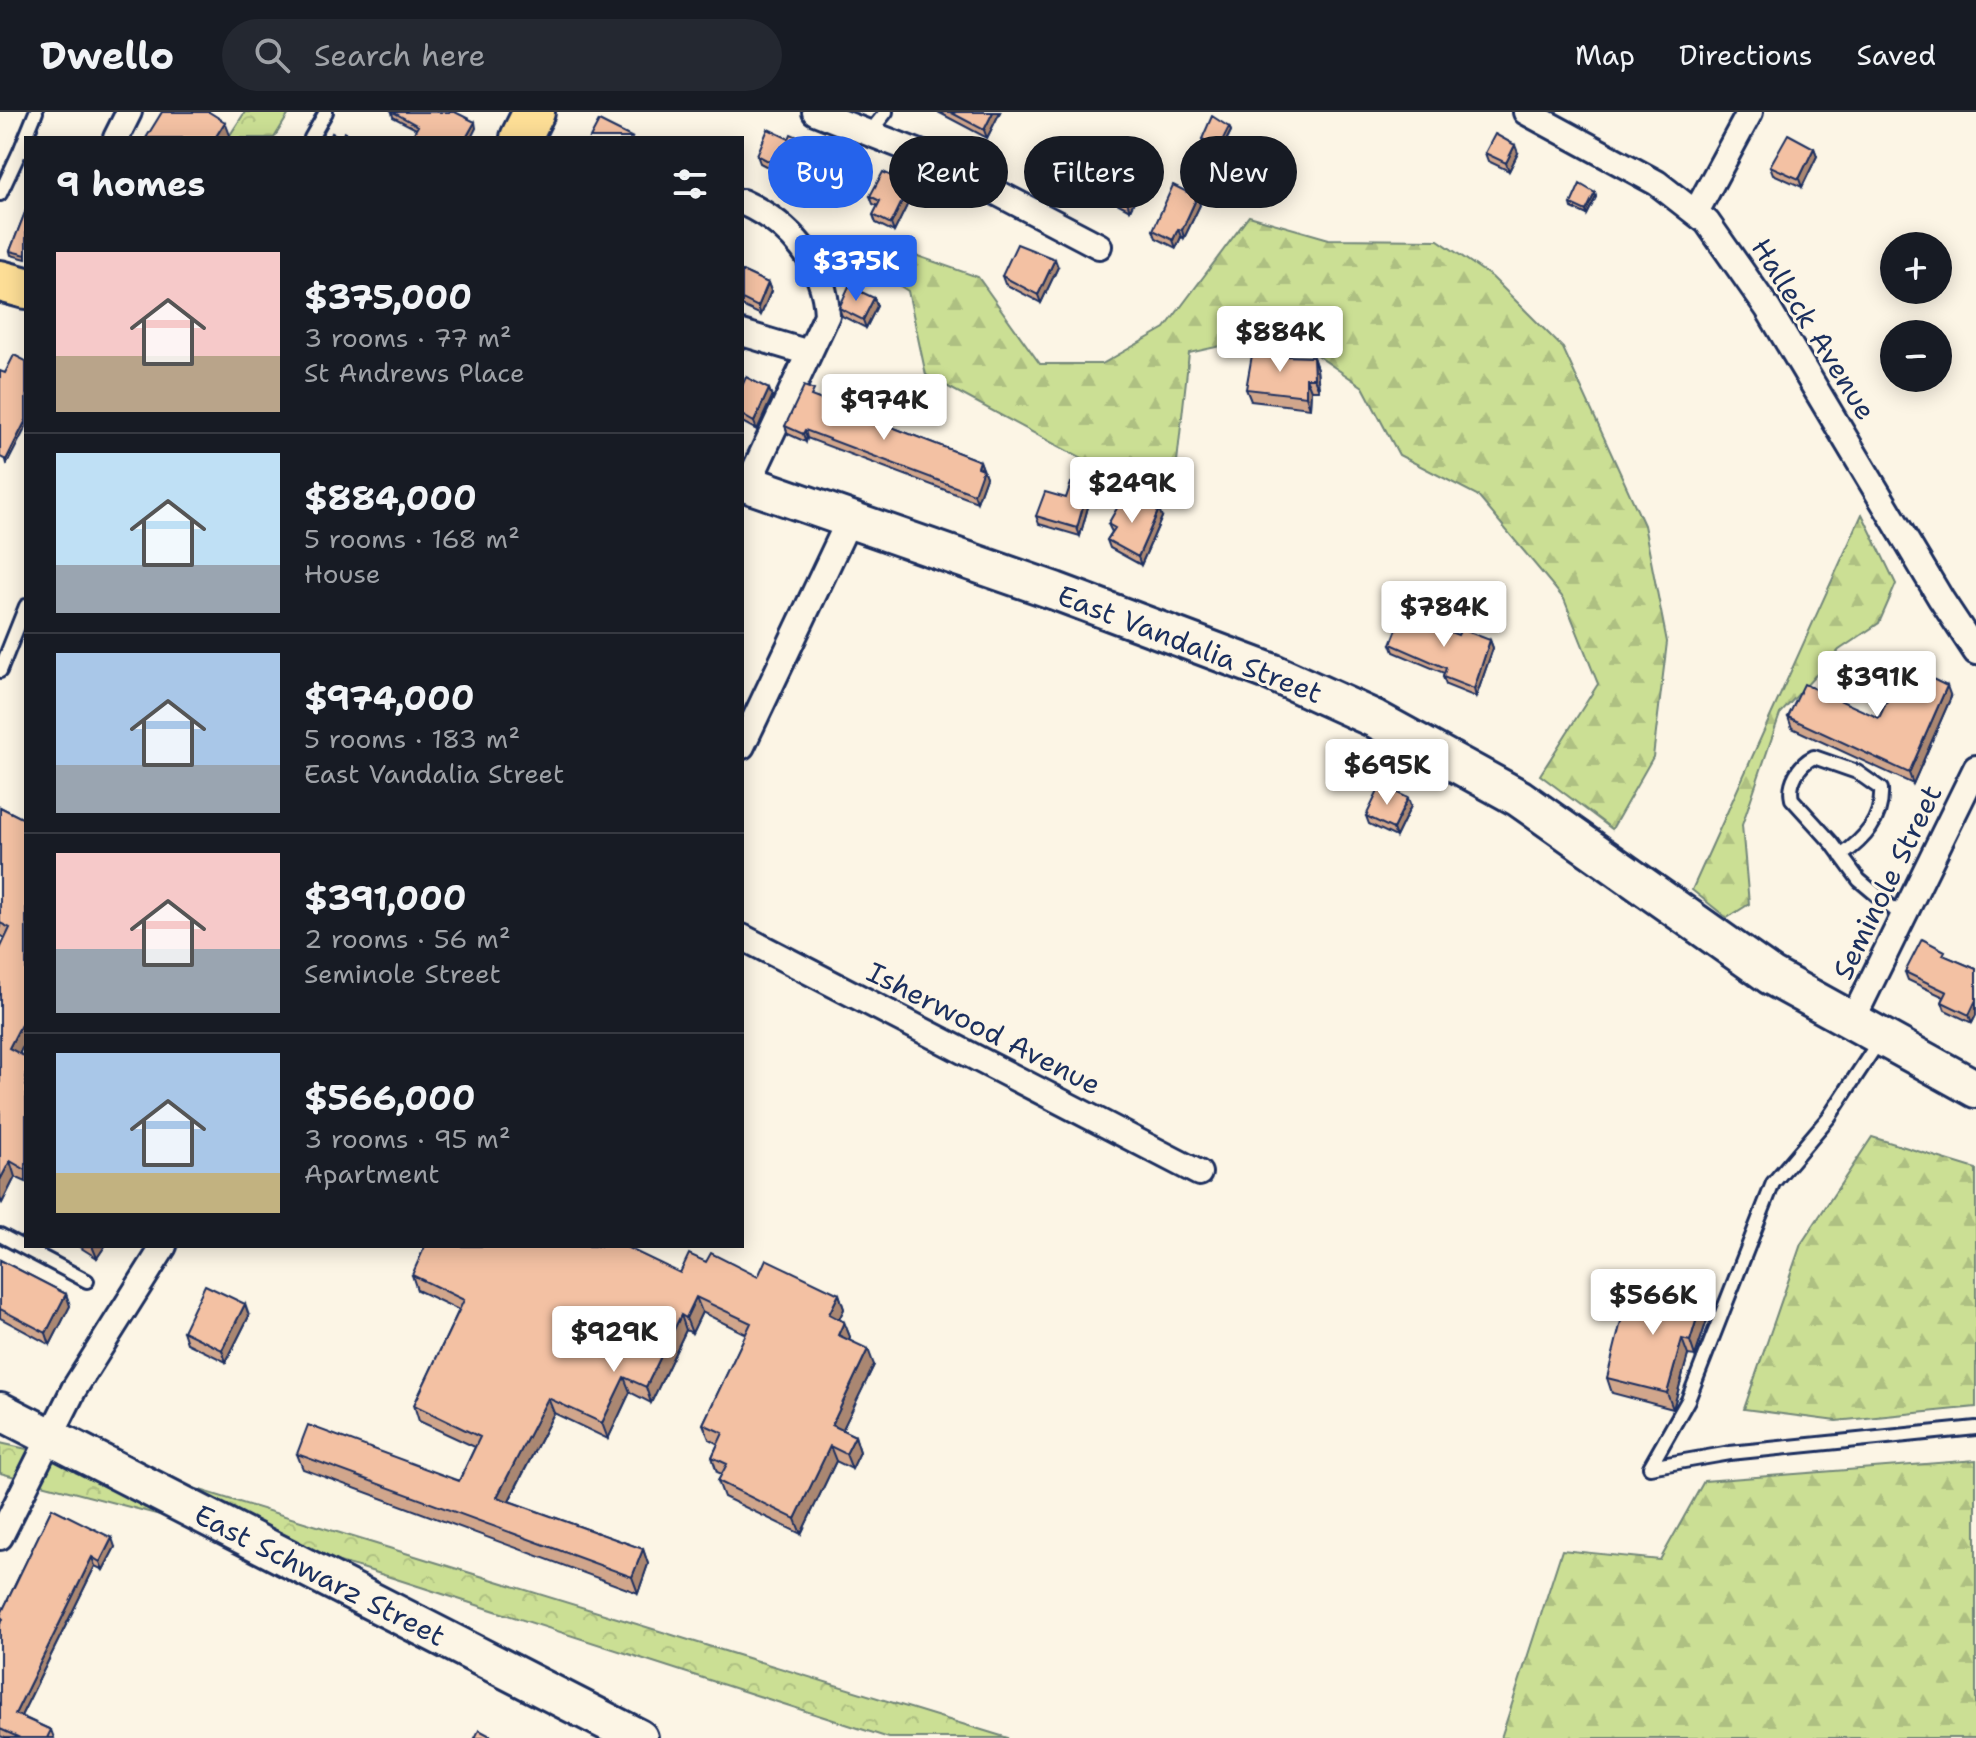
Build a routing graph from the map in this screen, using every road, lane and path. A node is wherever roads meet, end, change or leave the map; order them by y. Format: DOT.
graph roads {
  1 [pos="36,112"];
  2 [pos="129,112"];
  3 [pos="326,112"];
  4 [pos="534,112"];
  5 [pos="815,112"];
  6 [pos="886,112"];
  7 [pos="1750,112"];
  8 [pos="1541,116"];
  9 [pos="870,132"];
  10 [pos="28,136"];
  11 [pos="117,136"];
  12 [pos="312,136"];
  13 [pos="522,136"];
  14 [pos="23,151"];
  15 [pos="0,194"];
  16 [pos="744,203"];
  17 [pos="1696,212"];
  18 [pos="1099,246"];
  19 [pos="744,334"];
  20 [pos="809,353"];
  21 [pos="745,483"];
  22 [pos="850,518"];
  23 [pos="24,611"];
  24 [pos="1976,652"];
  25 [pos="0,671"];
  26 [pos="744,742"];
  27 [pos="1976,768"];
  28 [pos="1841,856"];
  29 [pos="1903,917"];
  30 [pos="744,938"];
  31 [pos="1866,1030"];
  32 [pos="1976,1089"];
  33 [pos="1199,1173"];
  34 [pos="0,1235"];
  35 [pos="24,1248"];
  36 [pos="25,1248"];
  37 [pos="163,1248"];
  38 [pos="87,1281"];
  39 [pos="0,1411"];
  40 [pos="1976,1428"];
  41 [pos="50,1437"];
  42 [pos="0,1537"];
  43 [pos="639,1738"];
  1 -- 10 [label="lane"];
  2 -- 11 [label="street"];
  3 -- 12 [label="lane"];
  4 -- 13 [label="main road"];
  5 -- 9 [label="street"];
  6 -- 9 [label="lane"];
  7 -- 17 [label="street"];
  8 -- 17 [label="street, Halleck Avenue"];
  9 -- 18 [label="street"];
  14 -- 15 [label="lane"];
  16 -- 20 [label="street"];
  17 -- 24 [label="street, Halleck Avenue"];
  19 -- 20 [label="street"];
  20 -- 21 [label="street"];
  21 -- 22 [label="main road, East Vandalia Street"];
  22 -- 26 [label="street"];
  22 -- 31 [label="main road, East Vandalia Street"];
  23 -- 25 [label="lane"];
  27 -- 29 [label="street, Seminole Street"];
  28 -- 28 [label="lane"];
  28 -- 29 [label="lane"];
  29 -- 31 [label="street, Seminole Street"];
  30 -- 33 [label="street, Isherwood Avenue"];
  31 -- 32 [label="main road, East Vandalia Street"];
  31 -- 40 [label="lane"];
  34 -- 35 [label="lane"];
  36 -- 38 [label="lane"];
  37 -- 41 [label="street"];
  39 -- 41 [label="main road, East Schwarz Street"];
  41 -- 42 [label="street"];
  41 -- 43 [label="main road, East Schwarz Street"];
}
